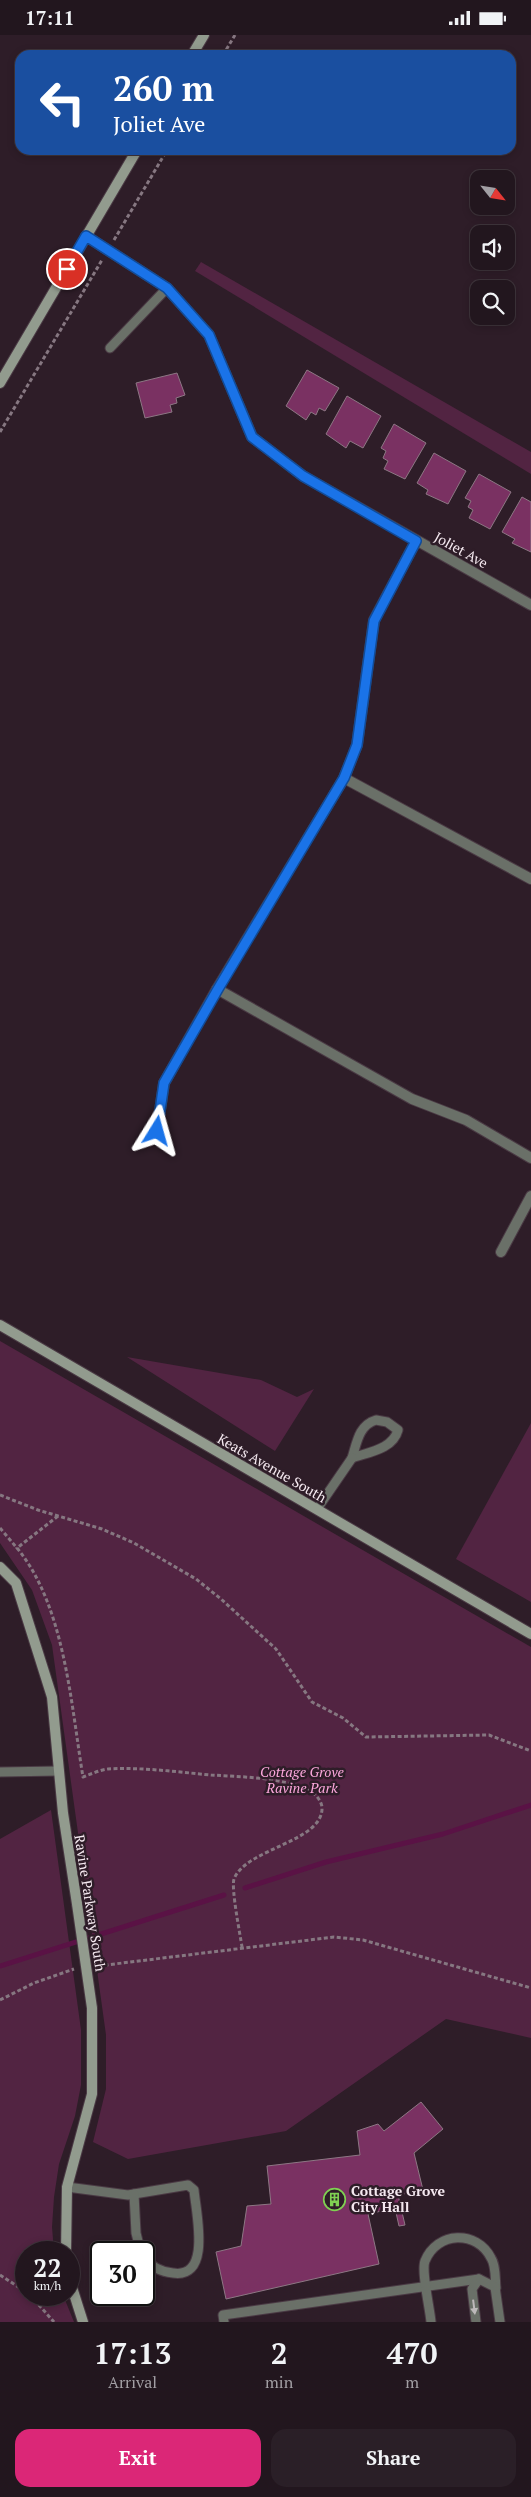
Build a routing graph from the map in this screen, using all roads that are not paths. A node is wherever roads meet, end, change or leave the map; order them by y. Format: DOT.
graph roads {
  1 [pos="204,35"];
  2 [pos="195,50"];
  3 [pos="134,155"];
  4 [pos="86,236"];
  5 [pos="167,288"];
  6 [pos="110,348"];
  7 [pos="0,383"];
  8 [pos="416,541"];
  9 [pos="531,605"];
  10 [pos="344,778"];
  11 [pos="531,879"];
  12 [pos="218,989"];
  13 [pos="157,1131"];
  14 [pos="531,1158"];
  15 [pos="531,1196"];
  16 [pos="501,1252"];
  17 [pos="0,1325"];
  18 [pos="352,1458"];
  19 [pos="317,1509"];
  20 [pos="0,1567"];
  21 [pos="531,1634"];
  22 [pos="59,1771"];
  23 [pos="0,1772"];
  24 [pos="67,2187"];
  25 [pos="134,2194"];
  26 [pos="66,2241"];
  27 [pos="138,2241"];
  28 [pos="155,2267"];
  29 [pos="479,2279"];
  30 [pos="427,2287"];
  31 [pos="496,2288"];
  32 [pos="78,2306"];
  33 [pos="83,2322"];
  34 [pos="224,2322"];
  35 [pos="431,2322"];
  36 [pos="476,2322"];
  37 [pos="500,2322"];
  1 -- 2 [label="street"];
  3 -- 4 [label="street"];
  4 -- 5 [label="street, Joliet Ave"];
  4 -- 7 [label="street"];
  5 -- 6 [label="lane"];
  5 -- 8 [label="street, Joliet Ave"];
  8 -- 9 [label="street, Joliet Ave"];
  8 -- 10 [label="street"];
  10 -- 11 [label="street"];
  10 -- 12 [label="street"];
  12 -- 13 [label="street"];
  12 -- 14 [label="street"];
  15 -- 16 [label="street"];
  17 -- 19 [label="street, Keats Avenue South"];
  18 -- 18 [label="lane"];
  18 -- 19 [label="lane"];
  19 -- 21 [label="street, Keats Avenue South"];
  20 -- 22 [label="street, Ravine Parkway South"];
  22 -- 23 [label="lane"];
  22 -- 24 [label="street, Ravine Parkway South, bridge"];
  24 -- 25 [label="lane"];
  24 -- 26 [label="street, Ravine Parkway South"];
  25 -- 27 [label="lane"];
  25 -- 28 [label="lane"];
  29 -- 30 [label="lane"];
  29 -- 31 [label="lane"];
  29 -- 36 [label="lane, one-way"];
  30 -- 31 [label="lane"];
  30 -- 34 [label="lane"];
  30 -- 35 [label="lane"];
  31 -- 37 [label="lane"];
  32 -- 33 [label="street"];
}
